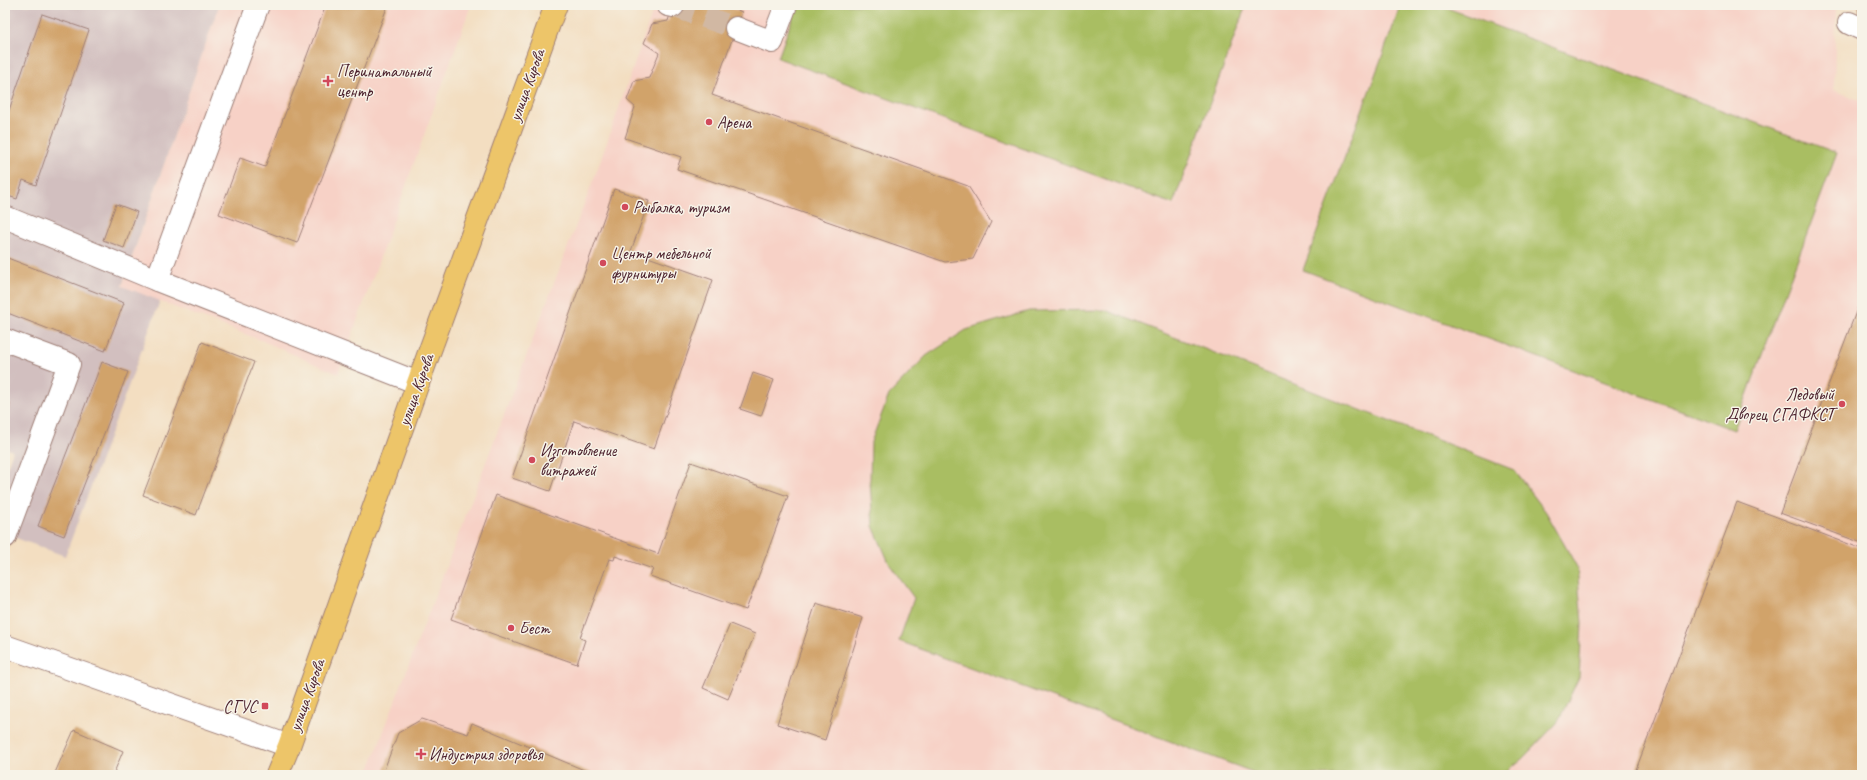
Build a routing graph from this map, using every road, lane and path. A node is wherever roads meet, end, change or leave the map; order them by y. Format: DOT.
graph roads {
  1 [pos="258,5"];
  2 [pos="556,5"];
  3 [pos="786,5"];
  4 [pos="736,28"];
  5 [pos="5,217"];
  6 [pos="157,280"];
  7 [pos="5,340"];
  8 [pos="418,384"];
  9 [pos="5,538"];
  10 [pos="5,646"];
  11 [pos="289,746"];
  12 [pos="277,775"];
  1 -- 6 [label="lane"];
  2 -- 8 [label="main road, улица Кирова"];
  3 -- 4 [label="lane"];
  5 -- 6 [label="lane"];
  6 -- 8 [label="lane"];
  7 -- 9 [label="lane"];
  8 -- 11 [label="main road, улица Кирова"];
  10 -- 11 [label="lane"];
  11 -- 12 [label="main road, улица Кирова"];
}
